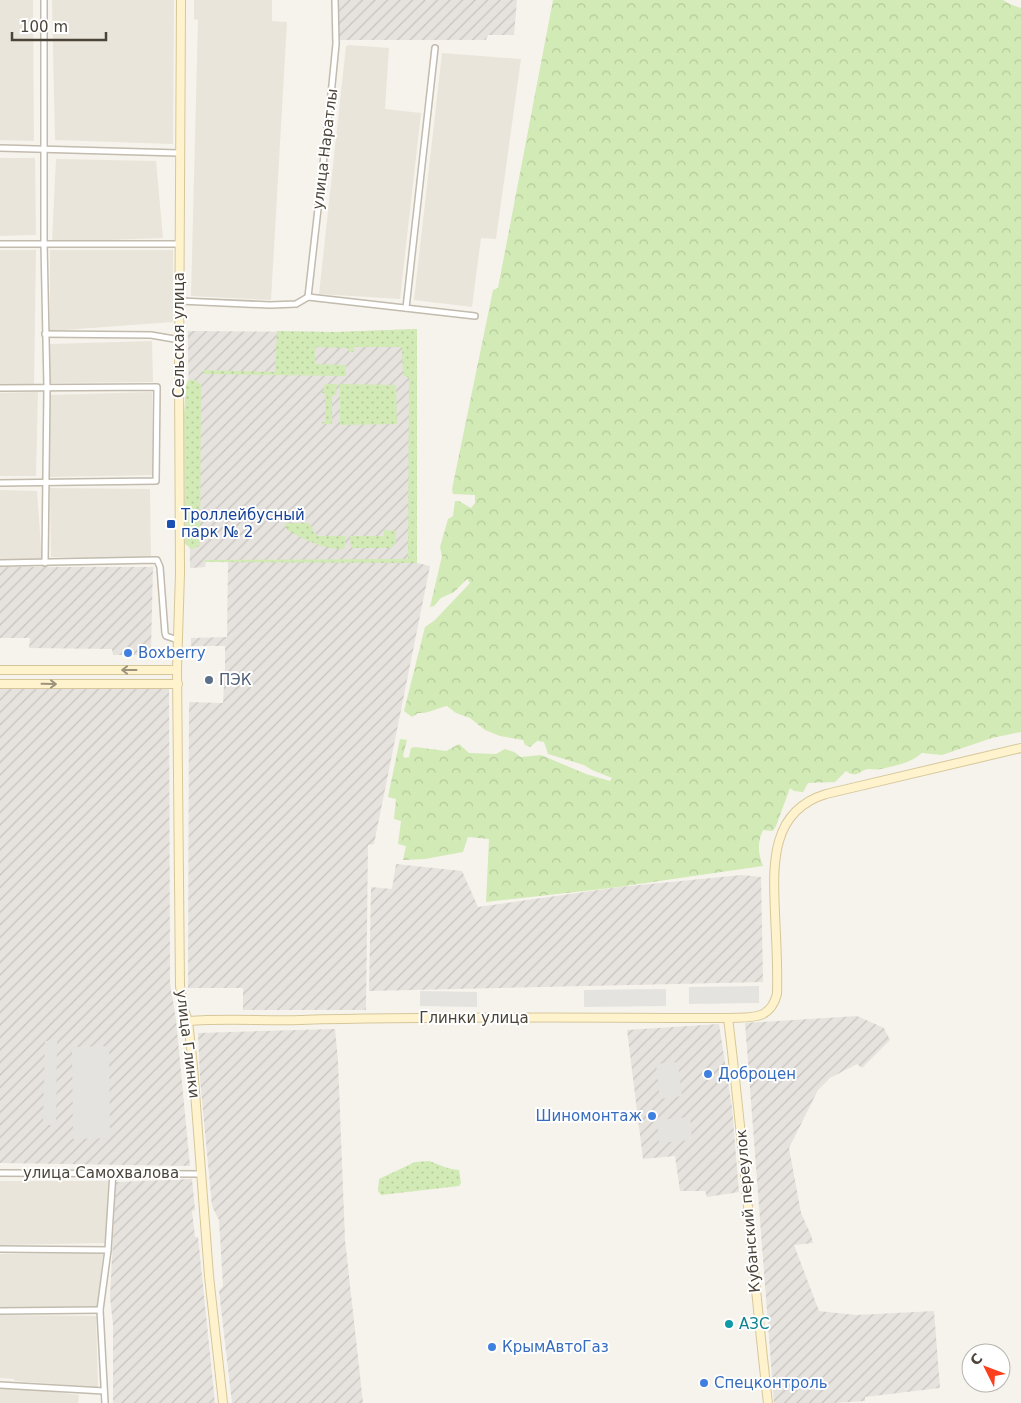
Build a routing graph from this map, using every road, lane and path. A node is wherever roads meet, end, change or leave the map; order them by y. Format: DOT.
graph roads {
  1 [pos="44,0"];
  2 [pos="180,0"];
  3 [pos="334,0"];
  4 [pos="435,48"];
  5 [pos="0,148"];
  6 [pos="44,149"];
  7 [pos="179,153"];
  8 [pos="44,243"];
  9 [pos="0,244"];
  10 [pos="180,244"];
  11 [pos="308,297"];
  12 [pos="180,301"];
  13 [pos="406,308"];
  14 [pos="475,316"];
  15 [pos="45,334"];
  16 [pos="180,340"];
  17 [pos="47,387"];
  18 [pos="0,388"];
  19 [pos="0,483"];
  20 [pos="46,483"];
  21 [pos="0,563"];
  22 [pos="45,563"];
  23 [pos="178,640"];
  24 [pos="0,670"];
  25 [pos="177,670"];
  26 [pos="0,684"];
  27 [pos="178,684"];
  28 [pos="1021,748"];
  29 [pos="728,1018"];
  30 [pos="188,1022"];
  31 [pos="113,1172"];
  32 [pos="0,1173"];
  33 [pos="201,1174"];
  34 [pos="0,1250"];
  35 [pos="108,1250"];
  36 [pos="100,1310"];
  37 [pos="0,1311"];
  38 [pos="0,1385"];
  39 [pos="104,1391"];
  40 [pos="105,1403"];
  41 [pos="223,1403"];
  42 [pos="768,1403"];
  1 -- 6 [label="street"];
  2 -- 7 [label="main road, Сельская улица"];
  3 -- 11 [label="street, улица Наратлы"];
  4 -- 13 [label="street"];
  5 -- 6 [label="street"];
  6 -- 7 [label="street"];
  6 -- 8 [label="street"];
  7 -- 10 [label="main road, Сельская улица"];
  8 -- 9 [label="street"];
  8 -- 10 [label="street"];
  8 -- 15 [label="street"];
  10 -- 12 [label="main road, Сельская улица"];
  11 -- 12 [label="street"];
  11 -- 13 [label="street"];
  12 -- 16 [label="main road, Сельская улица"];
  13 -- 14 [label="street"];
  15 -- 16 [label="street"];
  15 -- 17 [label="street"];
  16 -- 23 [label="main road, Сельская улица"];
  17 -- 18 [label="street"];
  17 -- 20 [label="street"];
  17 -- 20 [label="street"];
  19 -- 20 [label="street"];
  20 -- 22 [label="street"];
  21 -- 22 [label="street"];
  22 -- 23 [label="street"];
  23 -- 25 [label="main road, Сельская улица"];
  25 -- 24 [label="main road, one-way"];
  25 -- 27 [label="main road, улица Глинки"];
  26 -- 27 [label="main road, one-way"];
  27 -- 30 [label="main road, улица Глинки"];
  28 -- 29 [label="main road, Глинки улица"];
  29 -- 30 [label="main road, Глинки улица"];
  29 -- 42 [label="main road, Кубанский переулок"];
  30 -- 33 [label="main road, улица Глинки"];
  31 -- 32 [label="street, улица Самохвалова"];
  31 -- 33 [label="street, улица Самохвалова"];
  31 -- 35 [label="street"];
  33 -- 41 [label="main road, улица Глинки"];
  34 -- 35 [label="street"];
  35 -- 36 [label="street"];
  36 -- 37 [label="street"];
  36 -- 39 [label="street"];
  38 -- 39 [label="street"];
  39 -- 40 [label="street"];
}
